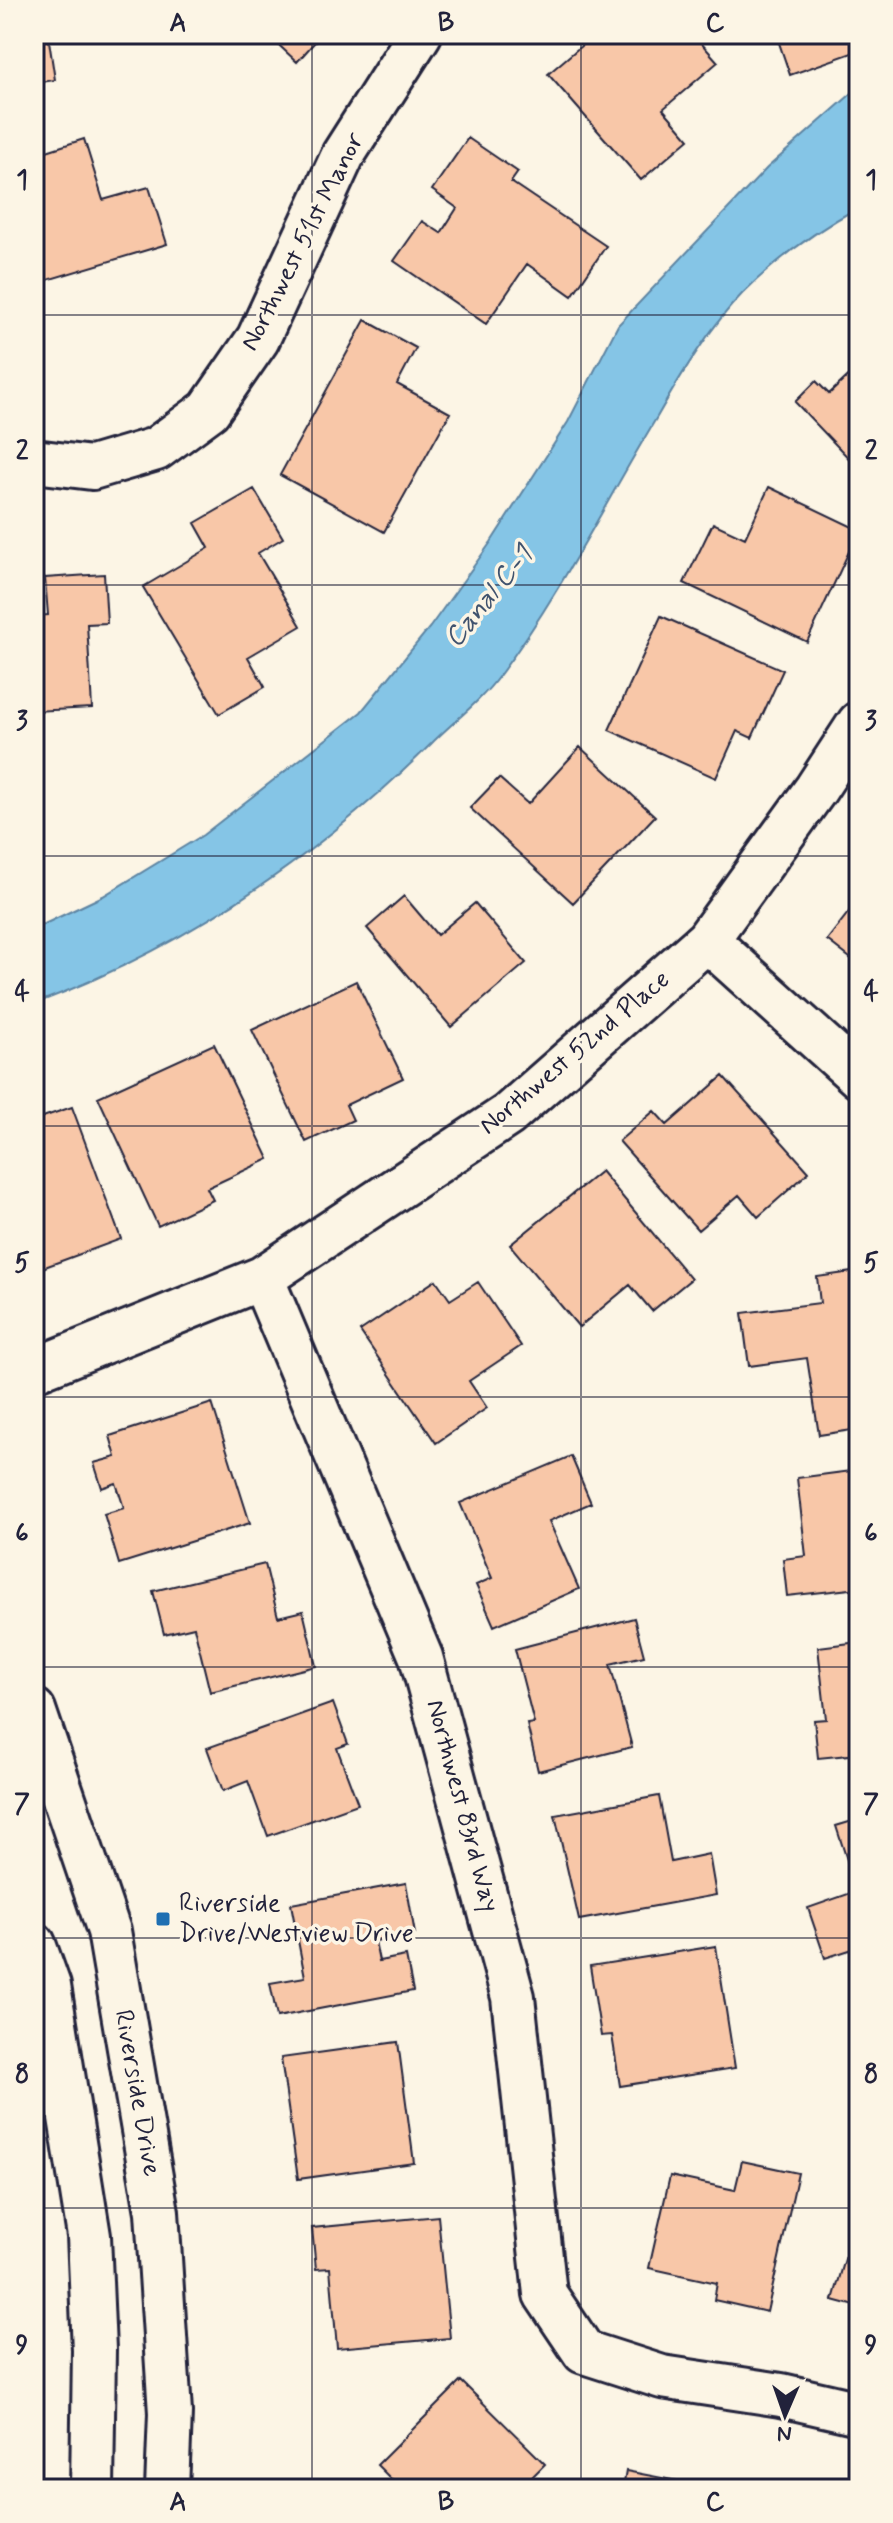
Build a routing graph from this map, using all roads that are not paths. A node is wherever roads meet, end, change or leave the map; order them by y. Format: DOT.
graph roads {
  1 [pos="420,34"];
  2 [pos="34,461"];
  3 [pos="859,723"];
  4 [pos="707,940"];
  5 [pos="859,1077"];
  6 [pos="262,1278"];
  7 [pos="34,1370"];
  8 [pos="34,1710"];
  9 [pos="34,1944"];
  10 [pos="859,2413"];
  11 [pos="92,2489"];
  12 [pos="167,2489"];
  1 -- 2 [label="street, Northwest 51st Manor"];
  3 -- 4 [label="street, Northwest 52nd Place"];
  4 -- 5 [label="street"];
  4 -- 6 [label="street, Northwest 52nd Place"];
  6 -- 7 [label="street, Northwest 52nd Place"];
  6 -- 10 [label="street, Northwest 83rd Way"];
  8 -- 12 [label="street, Riverside Drive"];
  9 -- 11 [label="street"];
}
